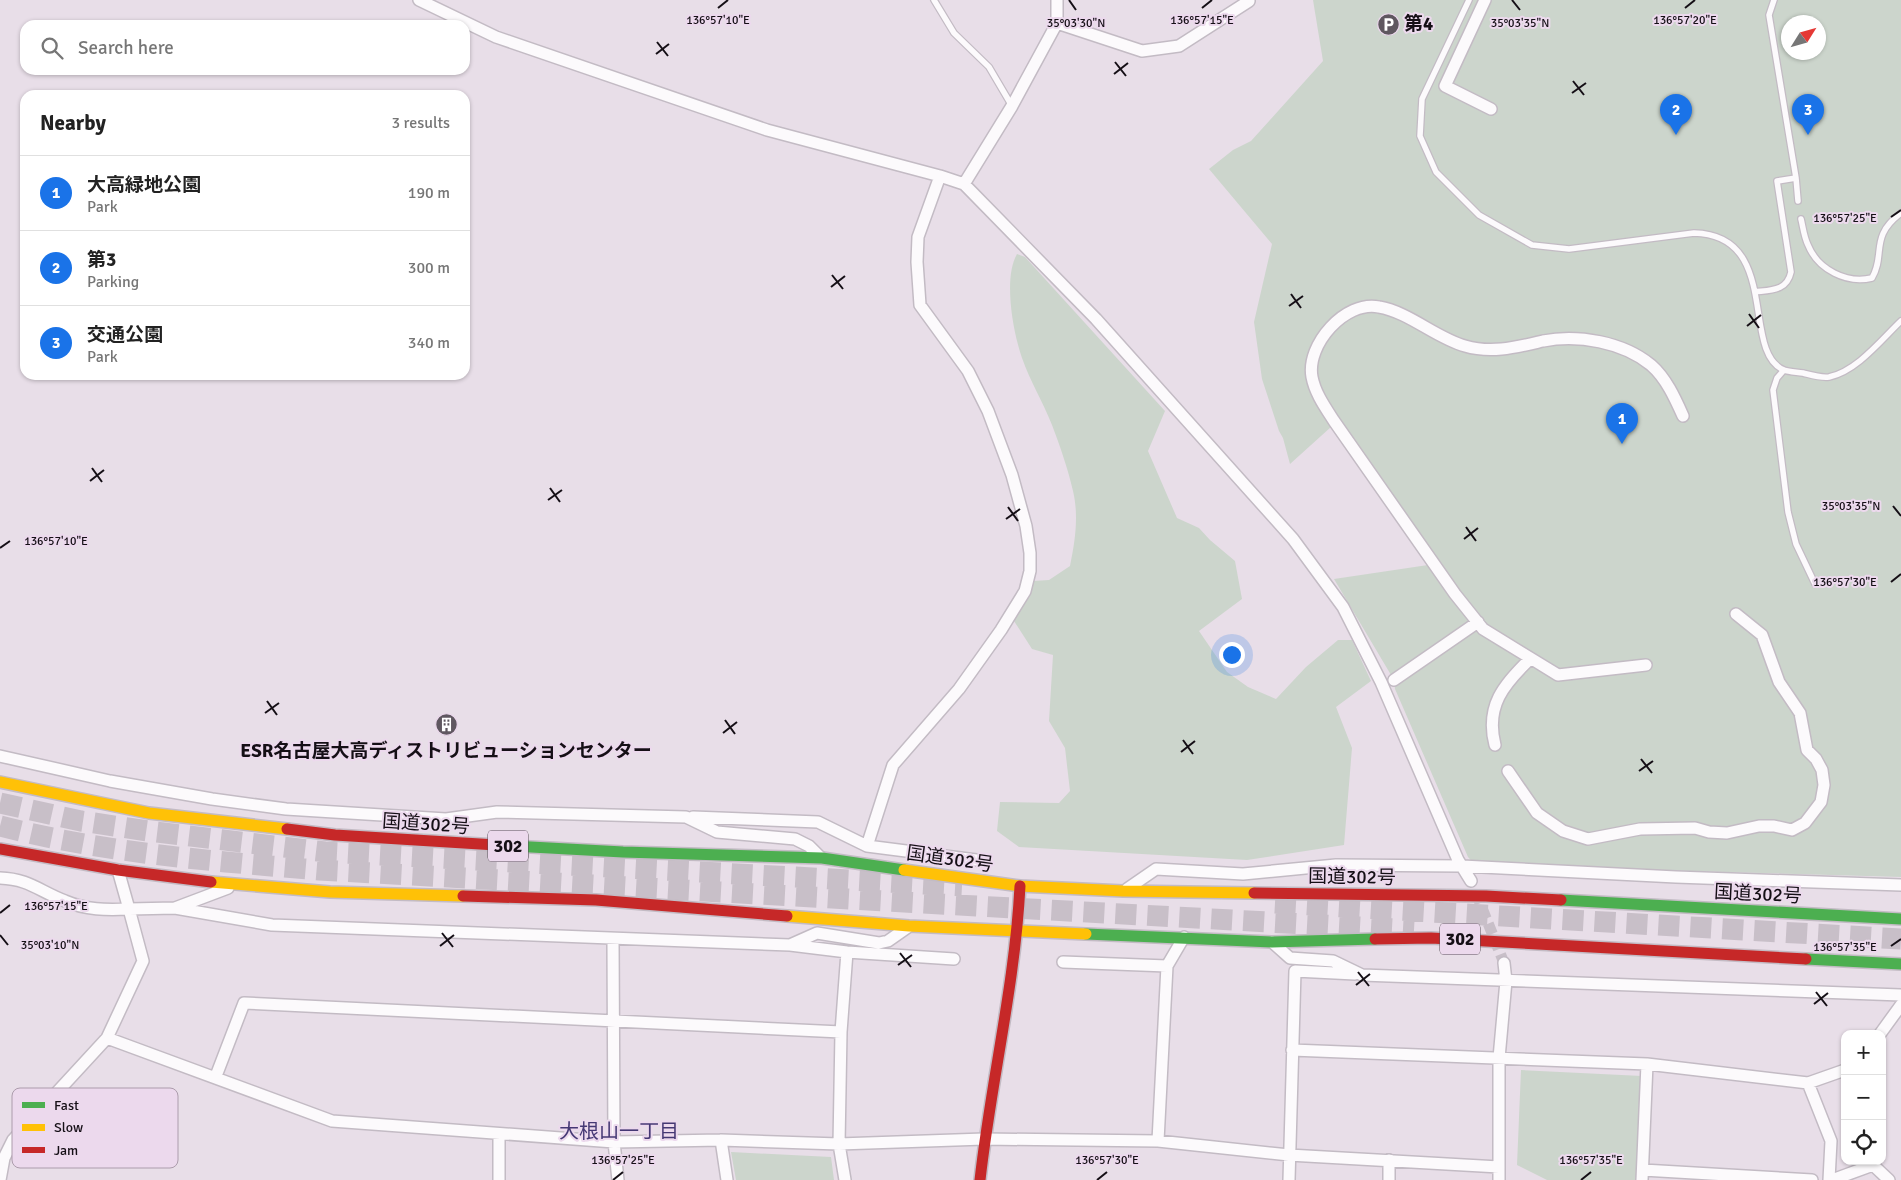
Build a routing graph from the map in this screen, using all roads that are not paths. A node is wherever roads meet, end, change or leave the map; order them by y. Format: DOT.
graph roads {
  1 [pos="419,0"];
  2 [pos="934,0"];
  3 [pos="1057,0"];
  4 [pos="1469,0"];
  5 [pos="1485,0"];
  6 [pos="1774,0"];
  7 [pos="1250,1"];
  8 [pos="461,20"];
  9 [pos="1057,23"];
  10 [pos="470,25"];
  11 [pos="1012,106"];
  12 [pos="1491,109"];
  13 [pos="940,176"];
  14 [pos="1796,178"];
  15 [pos="964,184"];
  16 [pos="1798,201"];
  17 [pos="1901,214"];
  18 [pos="1801,219"];
  19 [pos="1755,292"];
  20 [pos="1901,321"];
  21 [pos="1784,370"];
  22 [pos="1683,416"];
  23 [pos="1815,584"];
  24 [pos="1736,614"];
  25 [pos="1478,622"];
  26 [pos="1530,659"];
  27 [pos="1646,665"];
  28 [pos="1394,680"];
  29 [pos="1495,745"];
  30 [pos="0,756"];
  31 [pos="1508,771"];
  32 [pos="0,782"];
  33 [pos="686,817"];
  34 [pos="734,820"];
  35 [pos="751,836"];
  36 [pos="867,846"];
  37 [pos="0,848"];
  38 [pos="822,858"];
  39 [pos="984,861"];
  40 [pos="1462,866"];
  41 [pos="118,870"];
  42 [pos="0,878"];
  43 [pos="1471,881"];
  44 [pos="237,885"];
  45 [pos="1901,885"];
  46 [pos="1020,886"];
  47 [pos="1124,892"];
  48 [pos="175,908"];
  49 [pos="129,909"];
  50 [pos="1901,919"];
  51 [pos="910,926"];
  52 [pos="1019,930"];
  53 [pos="1184,937"];
  54 [pos="613,939"];
  55 [pos="1272,942"];
  56 [pos="790,945"];
  57 [pos="847,952"];
  58 [pos="954,959"];
  59 [pos="1063,962"];
  60 [pos="1504,963"];
  61 [pos="1901,964"];
  62 [pos="1167,966"];
  63 [pos="1362,975"];
  64 [pos="1506,982"];
  65 [pos="1901,995"];
  66 [pos="1901,1004"];
  67 [pos="613,1022"];
  68 [pos="1883,1030"];
  69 [pos="841,1032"];
  70 [pos="107,1038"];
  71 [pos="1292,1050"];
  72 [pos="1499,1058"];
  73 [pos="1647,1064"];
  74 [pos="1841,1071"];
  75 [pos="216,1076"];
  76 [pos="1808,1083"];
  77 [pos="61,1088"];
  78 [pos="499,1134"];
  79 [pos="984,1139"];
  80 [pos="721,1140"];
  81 [pos="1158,1141"];
  82 [pos="12,1142"];
  83 [pos="614,1142"];
  84 [pos="839,1144"];
  85 [pos="1289,1155"];
  86 [pos="1389,1160"];
  87 [pos="1499,1167"];
  88 [pos="1642,1175"];
  89 [pos="1747,1178"];
  90 [pos="0,1180"];
  91 [pos="499,1180"];
  92 [pos="618,1180"];
  93 [pos="727,1180"];
  94 [pos="845,1180"];
  95 [pos="980,1180"];
  96 [pos="1289,1180"];
  97 [pos="1390,1180"];
  98 [pos="1499,1180"];
  99 [pos="1812,1180"];
  100 [pos="1831,1180"];
  101 [pos="1889,1180"];
  1 -- 8 [label="street"];
  2 -- 11 [label="lane"];
  3 -- 9 [label="street"];
  4 -- 19 [label="lane"];
  5 -- 12 [label="street"];
  6 -- 14 [label="lane"];
  7 -- 9 [label="street"];
  9 -- 11 [label="street"];
  10 -- 13 [label="street"];
  11 -- 15 [label="street"];
  13 -- 15 [label="street"];
  13 -- 36 [label="street"];
  14 -- 16 [label="lane"];
  14 -- 19 [label="lane"];
  15 -- 40 [label="street"];
  17 -- 18 [label="lane"];
  19 -- 21 [label="lane"];
  20 -- 21 [label="lane"];
  21 -- 23 [label="lane"];
  22 -- 25 [label="street"];
  24 -- 31 [label="street"];
  25 -- 26 [label="street"];
  25 -- 28 [label="street"];
  26 -- 27 [label="street"];
  26 -- 29 [label="street"];
  30 -- 33 [label="street"];
  32 -- 38 [label="main road, 国道302号 / 302"];
  33 -- 34 [label="street"];
  33 -- 35 [label="street"];
  34 -- 35 [label="street"];
  34 -- 36 [label="street"];
  35 -- 38 [label="street"];
  36 -- 39 [label="street"];
  37 -- 41 [label="main road, 302"];
  38 -- 46 [label="main road, 国道302号 / 302"];
  40 -- 43 [label="street"];
  40 -- 45 [label="street"];
  40 -- 47 [label="street"];
  41 -- 44 [label="main road, 302"];
  41 -- 49 [label="street"];
  42 -- 49 [label="street"];
  44 -- 48 [label="street"];
  44 -- 51 [label="main road, 302"];
  46 -- 47 [label="main road, 国道302号 / 302"];
  46 -- 52 [label="main road"];
  47 -- 50 [label="main road, 国道302号 / 302"];
  48 -- 49 [label="street"];
  48 -- 54 [label="street"];
  49 -- 70 [label="street"];
  51 -- 52 [label="main road, 302"];
  51 -- 56 [label="street"];
  52 -- 53 [label="main road, 302"];
  52 -- 79 [label="main road"];
  53 -- 55 [label="main road, 302"];
  53 -- 62 [label="street"];
  54 -- 56 [label="street"];
  54 -- 67 [label="street"];
  55 -- 61 [label="main road, 302"];
  55 -- 63 [label="street"];
  56 -- 57 [label="street"];
  57 -- 58 [label="street"];
  57 -- 69 [label="street"];
  59 -- 62 [label="street"];
  60 -- 64 [label="street"];
  62 -- 81 [label="street"];
  63 -- 64 [label="street"];
  63 -- 71 [label="street"];
  64 -- 65 [label="street"];
  64 -- 72 [label="street"];
  66 -- 68 [label="street"];
  67 -- 69 [label="street"];
  67 -- 75 [label="street"];
  67 -- 83 [label="street"];
  69 -- 84 [label="street"];
  70 -- 75 [label="street"];
  70 -- 77 [label="street"];
  71 -- 72 [label="street"];
  71 -- 85 [label="street"];
  72 -- 73 [label="street"];
  72 -- 87 [label="street"];
  73 -- 76 [label="street"];
  73 -- 88 [label="street"];
  74 -- 76 [label="street"];
  75 -- 78 [label="street"];
  76 -- 100 [label="street"];
  78 -- 83 [label="street"];
  78 -- 91 [label="street"];
  79 -- 81 [label="street"];
  79 -- 84 [label="street"];
  79 -- 95 [label="main road"];
  80 -- 83 [label="street"];
  80 -- 84 [label="street"];
  80 -- 93 [label="street"];
  81 -- 85 [label="street"];
  82 -- 90 [label="street"];
  83 -- 92 [label="street"];
  84 -- 94 [label="street"];
  85 -- 86 [label="street"];
  85 -- 96 [label="street"];
  86 -- 87 [label="street"];
  86 -- 97 [label="street"];
  87 -- 98 [label="street"];
  88 -- 89 [label="street"];
  89 -- 99 [label="street"];
  100 -- 101 [label="street"];
}
